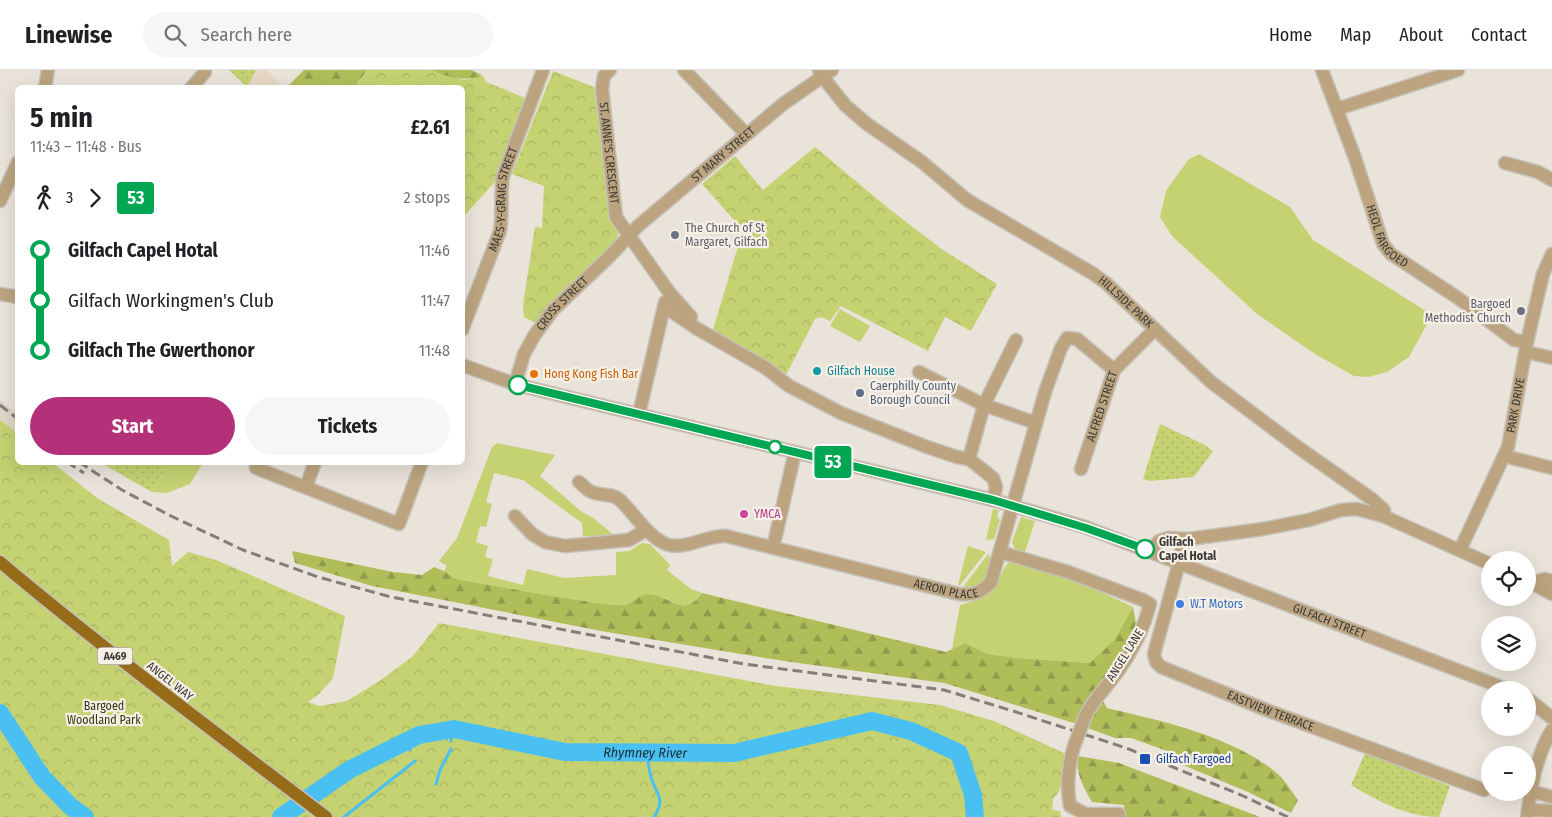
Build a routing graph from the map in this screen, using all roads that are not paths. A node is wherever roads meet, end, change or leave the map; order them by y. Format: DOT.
graph roads {
  1 [pos="48,70"];
  2 [pos="543,70"];
  3 [pos="610,70"];
  4 [pos="684,70"];
  5 [pos="1322,70"];
  6 [pos="1458,70"];
  7 [pos="205,72"];
  8 [pos="824,72"];
  9 [pos="46,85"];
  10 [pos="194,85"];
  11 [pos="1337,109"];
  12 [pos="746,134"];
  13 [pos="1505,163"];
  14 [pos="15,168"];
  15 [pos="1552,180"];
  16 [pos="0,200"];
  17 [pos="628,236"];
  18 [pos="1552,254"];
  19 [pos="0,294"];
  20 [pos="15,296"];
  21 [pos="465,322"];
  22 [pos="698,323"];
  23 [pos="1155,328"];
  24 [pos="1016,340"];
  25 [pos="1527,347"];
  26 [pos="1552,358"];
  27 [pos="465,366"];
  28 [pos="1114,370"];
  29 [pos="919,372"];
  30 [pos="515,384"];
  31 [pos="984,405"];
  32 [pos="638,414"];
  33 [pos="1036,423"];
  34 [pos="794,452"];
  35 [pos="1504,456"];
  36 [pos="969,459"];
  37 [pos="314,465"];
  38 [pos="421,465"];
  39 [pos="256,468"];
  40 [pos="1552,468"];
  41 [pos="1081,469"];
  42 [pos="579,482"];
  43 [pos="306,487"];
  44 [pos="993,500"];
  45 [pos="1013,507"];
  46 [pos="515,516"];
  47 [pos="1383,516"];
  48 [pos="646,530"];
  49 [pos="1189,539"];
  50 [pos="773,548"];
  51 [pos="1460,550"];
  52 [pos="1150,551"];
  53 [pos="1000,552"];
  54 [pos="1481,560"];
  55 [pos="0,562"];
  56 [pos="1179,563"];
  57 [pos="1552,581"];
  58 [pos="1536,582"];
  59 [pos="1536,585"];
  60 [pos="1552,594"];
  61 [pos="1486,681"];
  62 [pos="1536,705"];
  63 [pos="1552,718"];
  64 [pos="1552,730"];
  65 [pos="1536,770"];
  66 [pos="1481,789"];
  67 [pos="1536,792"];
  68 [pos="1552,797"];
  69 [pos="1530,801"];
  70 [pos="1552,811"];
  71 [pos="1119,814"];
  72 [pos="1528,814"];
  73 [pos="326,817"];
  1 -- 9 [label="street"];
  2 -- 21 [label="street, MAES-Y-GRAIG STREET"];
  3 -- 17 [label="street, ST. ANNE'S CRESCENT"];
  4 -- 12 [label="street"];
  5 -- 11 [label="street, HEOL FARGOED"];
  6 -- 11 [label="street"];
  7 -- 10 [label="street"];
  8 -- 12 [label="street, ST MARY STREET"];
  8 -- 23 [label="street, HILLSIDE PARK"];
  11 -- 25 [label="street, HEOL FARGOED"];
  12 -- 17 [label="street, ST MARY STREET"];
  13 -- 15 [label="street"];
  14 -- 16 [label="street"];
  17 -- 22 [label="street, ST. ANNE'S CRESCENT"];
  17 -- 30 [label="street, CROSS STREET"];
  18 -- 25 [label="street, PARK DRIVE"];
  19 -- 20 [label="street"];
  23 -- 28 [label="street, ALFRED STREET"];
  23 -- 47 [label="street, HILLSIDE PARK"];
  24 -- 31 [label="street"];
  25 -- 26 [label="street, HEOL FARGOED"];
  25 -- 35 [label="street, PARK DRIVE"];
  27 -- 30 [label="street, GILFACH STREET"];
  28 -- 33 [label="street, AERON PLACE"];
  28 -- 41 [label="street, ALFRED STREET"];
  29 -- 31 [label="street"];
  30 -- 32 [label="street, GILFACH STREET"];
  31 -- 33 [label="street"];
  31 -- 36 [label="street"];
  32 -- 34 [label="street, GILFACH STREET"];
  32 -- 36 [label="street"];
  33 -- 45 [label="street, AERON PLACE"];
  34 -- 44 [label="street, GILFACH STREET"];
  34 -- 50 [label="street"];
  35 -- 40 [label="street"];
  35 -- 51 [label="street, PARK DRIVE"];
  36 -- 44 [label="street"];
  37 -- 43 [label="street"];
  38 -- 43 [label="street"];
  39 -- 43 [label="street"];
  42 -- 48 [label="street, AERON PLACE"];
  44 -- 45 [label="street, GILFACH STREET"];
  45 -- 52 [label="street, GILFACH STREET"];
  45 -- 53 [label="street, AERON PLACE"];
  46 -- 48 [label="street"];
  47 -- 49 [label="street"];
  47 -- 51 [label="street"];
  48 -- 50 [label="street, AERON PLACE"];
  49 -- 52 [label="street"];
  49 -- 56 [label="street, EASTVIEW TERRACE"];
  50 -- 53 [label="street, AERON PLACE"];
  51 -- 54 [label="street"];
  52 -- 56 [label="street, GILFACH STREET"];
  53 -- 71 [label="street, ANGEL LANE, bridge"];
  55 -- 73 [label="main road, ANGEL WAY / A469"];
  56 -- 61 [label="street, GILFACH STREET"];
  56 -- 66 [label="street, EASTVIEW TERRACE"];
  57 -- 58 [label="street"];
  59 -- 60 [label="street"];
  62 -- 63 [label="street"];
  64 -- 65 [label="street"];
  67 -- 68 [label="street"];
  69 -- 72 [label="street"];
  70 -- 72 [label="street"];
}
